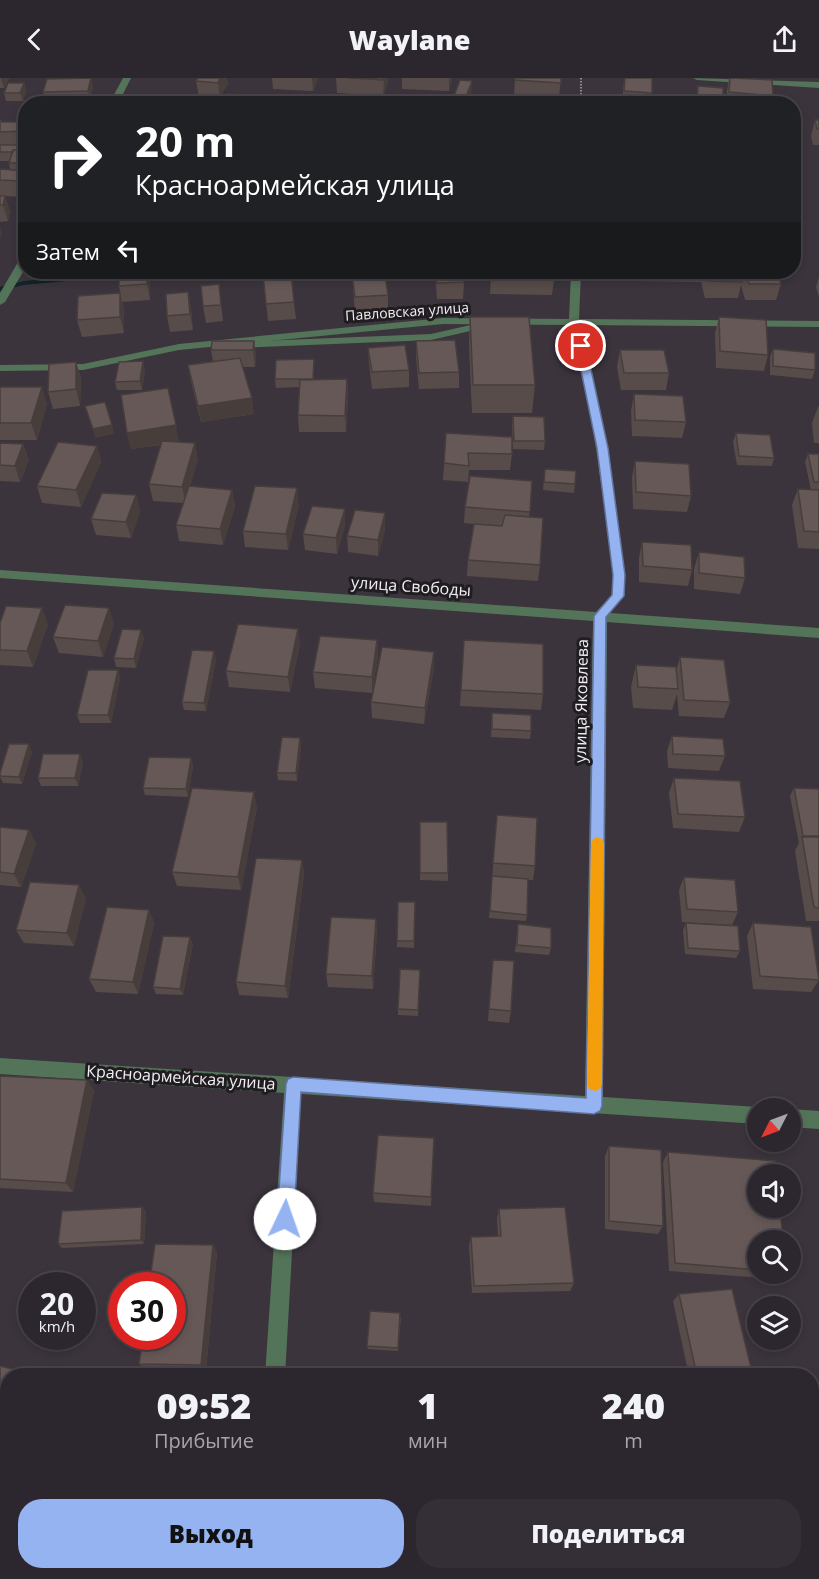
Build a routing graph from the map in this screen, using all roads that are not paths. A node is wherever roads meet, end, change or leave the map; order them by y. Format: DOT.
graph roads {
  1 [pos="127,78"];
  2 [pos="697,78"];
  3 [pos="819,85"];
  4 [pos="117,96"];
  5 [pos="18,271"];
  6 [pos="576,279"];
  7 [pos="0,302"];
  8 [pos="574,323"];
  9 [pos="819,324"];
  10 [pos="0,368"];
  11 [pos="0,574"];
  12 [pos="600,616"];
  13 [pos="819,633"];
  14 [pos="0,1066"];
  15 [pos="293,1084"];
  16 [pos="594,1106"];
  17 [pos="747,1115"];
  18 [pos="801,1119"];
  19 [pos="819,1120"];
  20 [pos="275,1368"];
  1 -- 4 [label="street"];
  2 -- 3 [label="street"];
  5 -- 7 [label="street"];
  6 -- 8 [label="street"];
  8 -- 9 [label="street"];
  8 -- 10 [label="street"];
  8 -- 12 [label="street"];
  11 -- 12 [label="street, улица Свободы"];
  12 -- 13 [label="street, улица Свободы"];
  12 -- 16 [label="street, улица Яковлева"];
  14 -- 15 [label="street, Красноармейская улица"];
  15 -- 16 [label="street, Красноармейская улица"];
  15 -- 20 [label="street"];
  16 -- 17 [label="street, Красноармейская улица"];
  18 -- 19 [label="street"];
}
